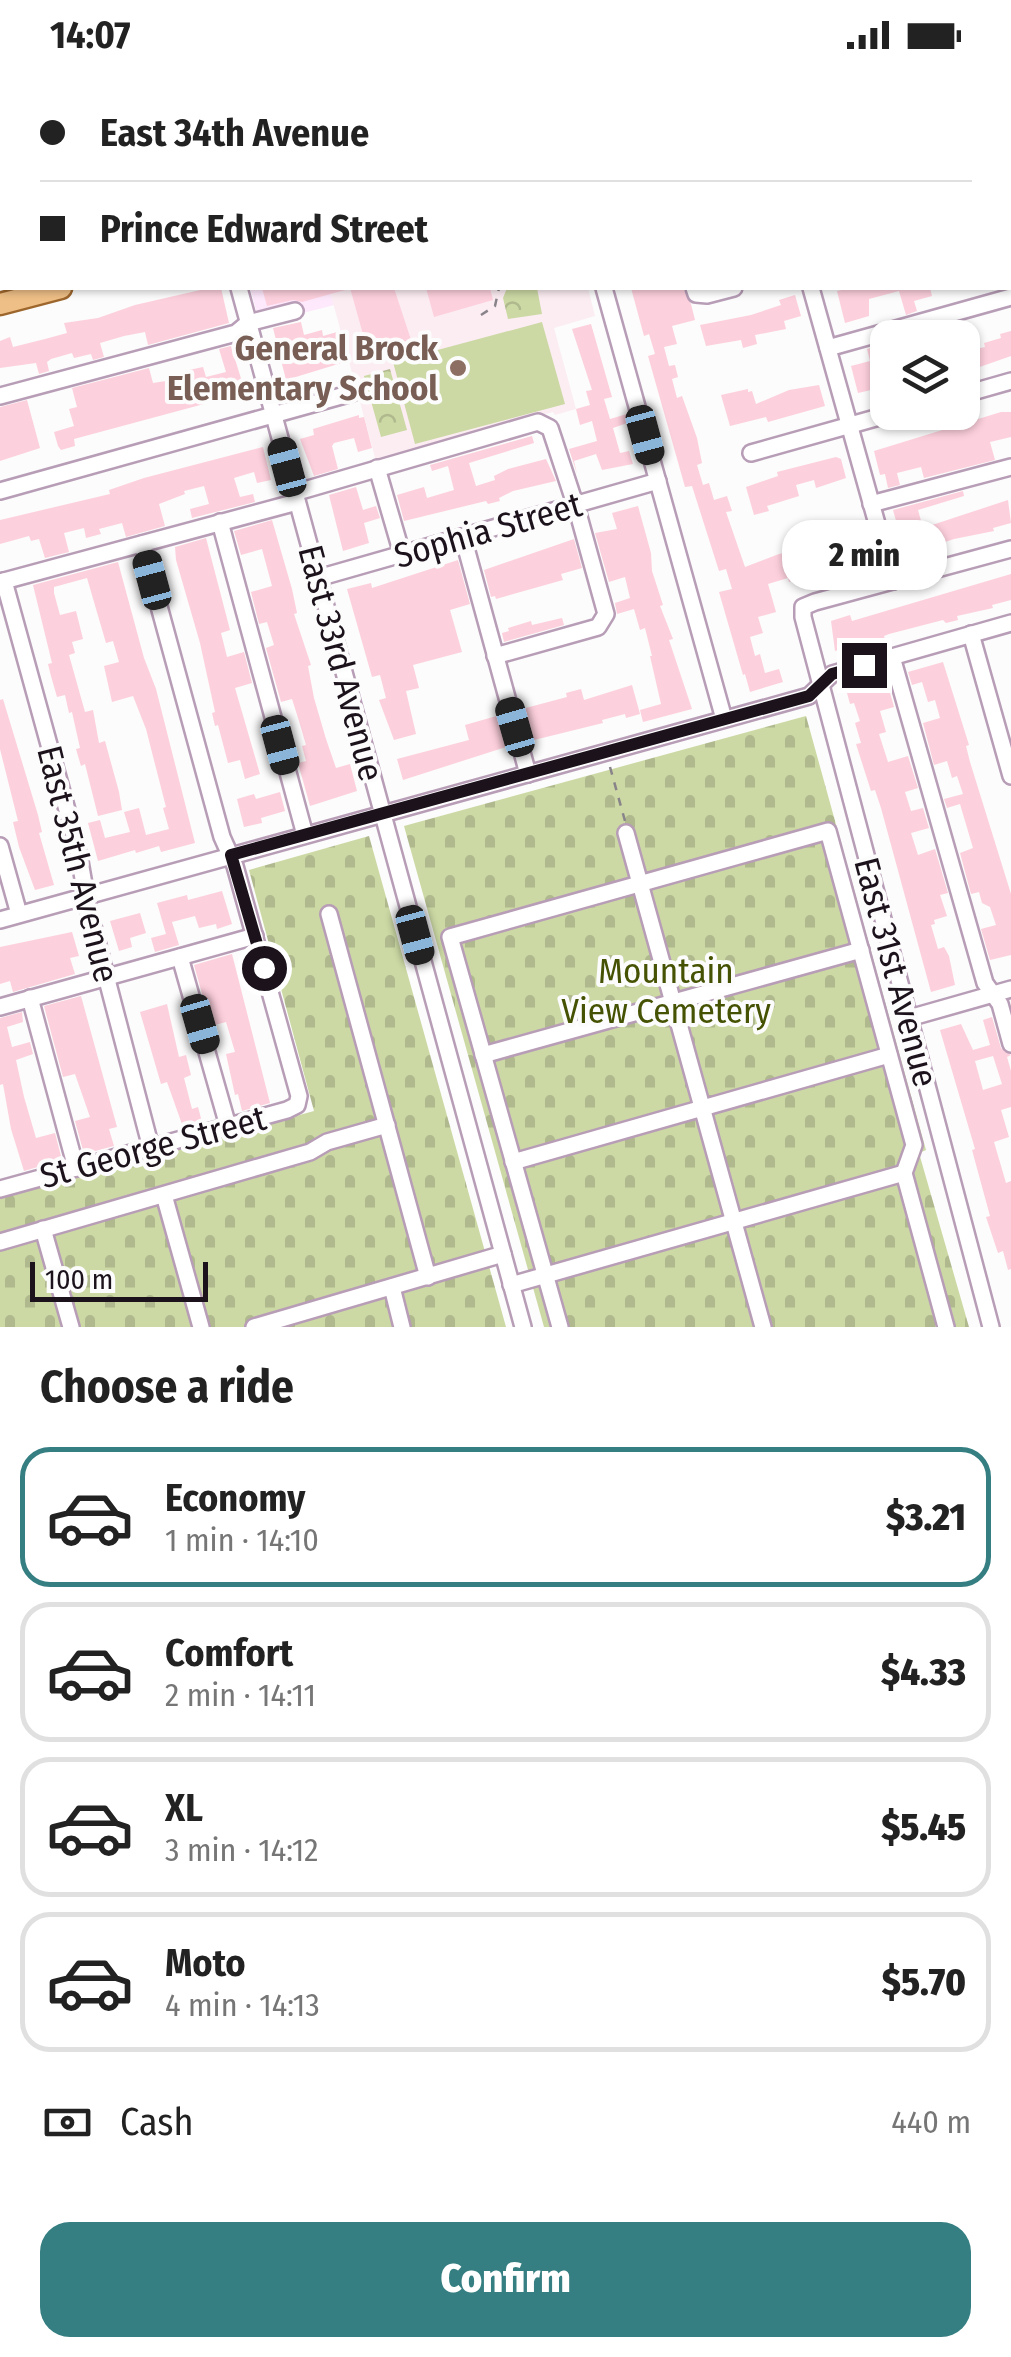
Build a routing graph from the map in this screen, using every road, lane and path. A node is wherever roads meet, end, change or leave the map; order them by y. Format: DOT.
graph roads {
  1 [pos="53,290"];
  2 [pos="240,290"];
  3 [pos="499,290"];
  4 [pos="605,290"];
  5 [pos="726,290"];
  6 [pos="812,290"];
  7 [pos="695,291"];
  8 [pos="1011,297"];
  9 [pos="0,304"];
  10 [pos="294,311"];
  11 [pos="481,315"];
  12 [pos="248,323"];
  13 [pos="828,348"];
  14 [pos="1011,382"];
  15 [pos="980,390"];
  16 [pos="352,394"];
  17 [pos="0,396"];
  18 [pos="273,415"];
  19 [pos="870,420"];
  20 [pos="849,426"];
  21 [pos="751,453"];
  22 [pos="1011,467"];
  23 [pos="377,468"];
  24 [pos="658,481"];
  25 [pos="0,491"];
  26 [pos="296,497"];
  27 [pos="871,504"];
  28 [pos="574,506"];
  29 [pos="220,522"];
  30 [pos="463,537"];
  31 [pos="142,544"];
  32 [pos="1011,549"];
  33 [pos="402,554"];
  34 [pos="318,578"];
  35 [pos="2,581"];
  36 [pos="892,582"];
  37 [pos="6,611"];
  38 [pos="1011,623"];
  39 [pos="970,634"];
  40 [pos="495,656"];
  41 [pos="892,657"];
  42 [pos="822,684"];
  43 [pos="724,719"];
  44 [pos="610,766"];
  45 [pos="528,774"];
  46 [pos="1011,776"];
  47 [pos="382,814"];
  48 [pos="626,833"];
  49 [pos="305,835"];
  50 [pos="0,846"];
  51 [pos="231,855"];
  52 [pos="640,884"];
  53 [pos="86,895"];
  54 [pos="19,914"];
  55 [pos="329,914"];
  56 [pos="0,920"];
  57 [pos="254,936"];
  58 [pos="861,950"];
  59 [pos="180,957"];
  60 [pos="105,978"];
  61 [pos="1011,989"];
  62 [pos="993,994"];
  63 [pos="30,998"];
  64 [pos="673,1002"];
  65 [pos="0,1008"];
  66 [pos="909,1018"];
  67 [pos="1011,1044"];
  68 [pos="483,1054"];
  69 [pos="890,1055"];
  70 [pos="702,1108"];
  71 [pos="228,1126"];
  72 [pos="386,1126"];
  73 [pos="151,1148"];
  74 [pos="513,1162"];
  75 [pos="76,1168"];
  76 [pos="904,1173"];
  77 [pos="1,1186"];
  78 [pos="164,1195"];
  79 [pos="733,1220"];
  80 [pos="44,1229"];
  81 [pos="0,1242"];
  82 [pos="503,1254"];
  83 [pos="545,1275"];
  84 [pos="428,1277"];
  85 [pos="512,1285"];
  86 [pos="392,1287"];
  87 [pos="291,1321"];
  88 [pos="71,1327"];
  89 [pos="200,1327"];
  90 [pos="254,1327"];
  91 [pos="402,1327"];
  92 [pos="524,1327"];
  93 [pos="560,1327"];
  94 [pos="763,1327"];
  95 [pos="946,1327"];
  96 [pos="991,1327"];
  1 -- 9 [label="main road"];
  2 -- 12 [label="street, East 33rd Avenue"];
  3 -- 11 [label="path"];
  4 -- 24 [label="street"];
  5 -- 7 [label="street"];
  6 -- 13 [label="street"];
  8 -- 13 [label="street"];
  10 -- 12 [label="street"];
  12 -- 17 [label="street"];
  12 -- 18 [label="street, East 33rd Avenue"];
  13 -- 20 [label="street"];
  14 -- 15 [label="street"];
  16 -- 18 [label="street"];
  18 -- 25 [label="street"];
  18 -- 26 [label="street, East 33rd Avenue"];
  19 -- 20 [label="street"];
  20 -- 21 [label="street"];
  20 -- 27 [label="street"];
  22 -- 27 [label="street"];
  23 -- 26 [label="street"];
  23 -- 28 [label="street"];
  23 -- 33 [label="street"];
  24 -- 28 [label="street, Sophia Street"];
  24 -- 43 [label="street"];
  26 -- 29 [label="street"];
  26 -- 34 [label="street, East 33rd Avenue"];
  27 -- 36 [label="street"];
  28 -- 30 [label="street, Sophia Street"];
  28 -- 40 [label="street"];
  29 -- 31 [label="street"];
  29 -- 49 [label="street"];
  30 -- 33 [label="street, Sophia Street"];
  30 -- 40 [label="street"];
  31 -- 35 [label="street"];
  31 -- 51 [label="street"];
  32 -- 36 [label="street"];
  33 -- 34 [label="street, Sophia Street"];
  34 -- 47 [label="street, East 33rd Avenue"];
  35 -- 37 [label="street, East 35th Avenue"];
  36 -- 42 [label="street, East 31st Avenue"];
  37 -- 53 [label="street, East 35th Avenue"];
  38 -- 39 [label="street"];
  39 -- 41 [label="street"];
  39 -- 46 [label="street"];
  40 -- 45 [label="street"];
  41 -- 42 [label="street"];
  41 -- 62 [label="street"];
  42 -- 43 [label="street"];
  42 -- 66 [label="street, East 31st Avenue"];
  43 -- 45 [label="street"];
  44 -- 48 [label="path"];
  45 -- 47 [label="street"];
  47 -- 49 [label="street"];
  47 -- 82 [label="street, East 33rd Avenue"];
  48 -- 52 [label="street"];
  49 -- 51 [label="street"];
  50 -- 54 [label="street"];
  51 -- 53 [label="street"];
  51 -- 57 [label="street"];
  52 -- 58 [label="street"];
  52 -- 64 [label="street"];
  52 -- 68 [label="street"];
  53 -- 54 [label="street"];
  53 -- 60 [label="street, East 35th Avenue"];
  54 -- 56 [label="street"];
  55 -- 72 [label="street"];
  57 -- 59 [label="street"];
  57 -- 71 [label="street, St George Street"];
  58 -- 64 [label="street"];
  58 -- 69 [label="street"];
  59 -- 60 [label="street"];
  59 -- 71 [label="street"];
  60 -- 63 [label="street"];
  60 -- 73 [label="street, East 35th Avenue"];
  61 -- 62 [label="street"];
  62 -- 66 [label="street"];
  62 -- 67 [label="street"];
  63 -- 65 [label="street"];
  63 -- 75 [label="street"];
  64 -- 68 [label="street"];
  64 -- 70 [label="street"];
  66 -- 96 [label="street, East 31st Avenue"];
  68 -- 74 [label="street"];
  69 -- 70 [label="street"];
  69 -- 76 [label="street"];
  70 -- 74 [label="street"];
  70 -- 79 [label="street"];
  71 -- 73 [label="street, St George Street"];
  72 -- 78 [label="street"];
  72 -- 84 [label="street"];
  73 -- 75 [label="street, St George Street"];
  74 -- 83 [label="street"];
  75 -- 77 [label="street, St George Street"];
  76 -- 79 [label="street"];
  76 -- 95 [label="street"];
  78 -- 80 [label="street"];
  78 -- 89 [label="street"];
  79 -- 83 [label="street"];
  79 -- 94 [label="street"];
  80 -- 81 [label="street"];
  80 -- 88 [label="street"];
  82 -- 84 [label="street"];
  82 -- 85 [label="street, East 33rd Avenue"];
  83 -- 85 [label="street"];
  83 -- 93 [label="street"];
  84 -- 86 [label="street"];
  85 -- 92 [label="street, East 33rd Avenue"];
  86 -- 87 [label="street"];
  86 -- 91 [label="street"];
  87 -- 90 [label="street"];
}
